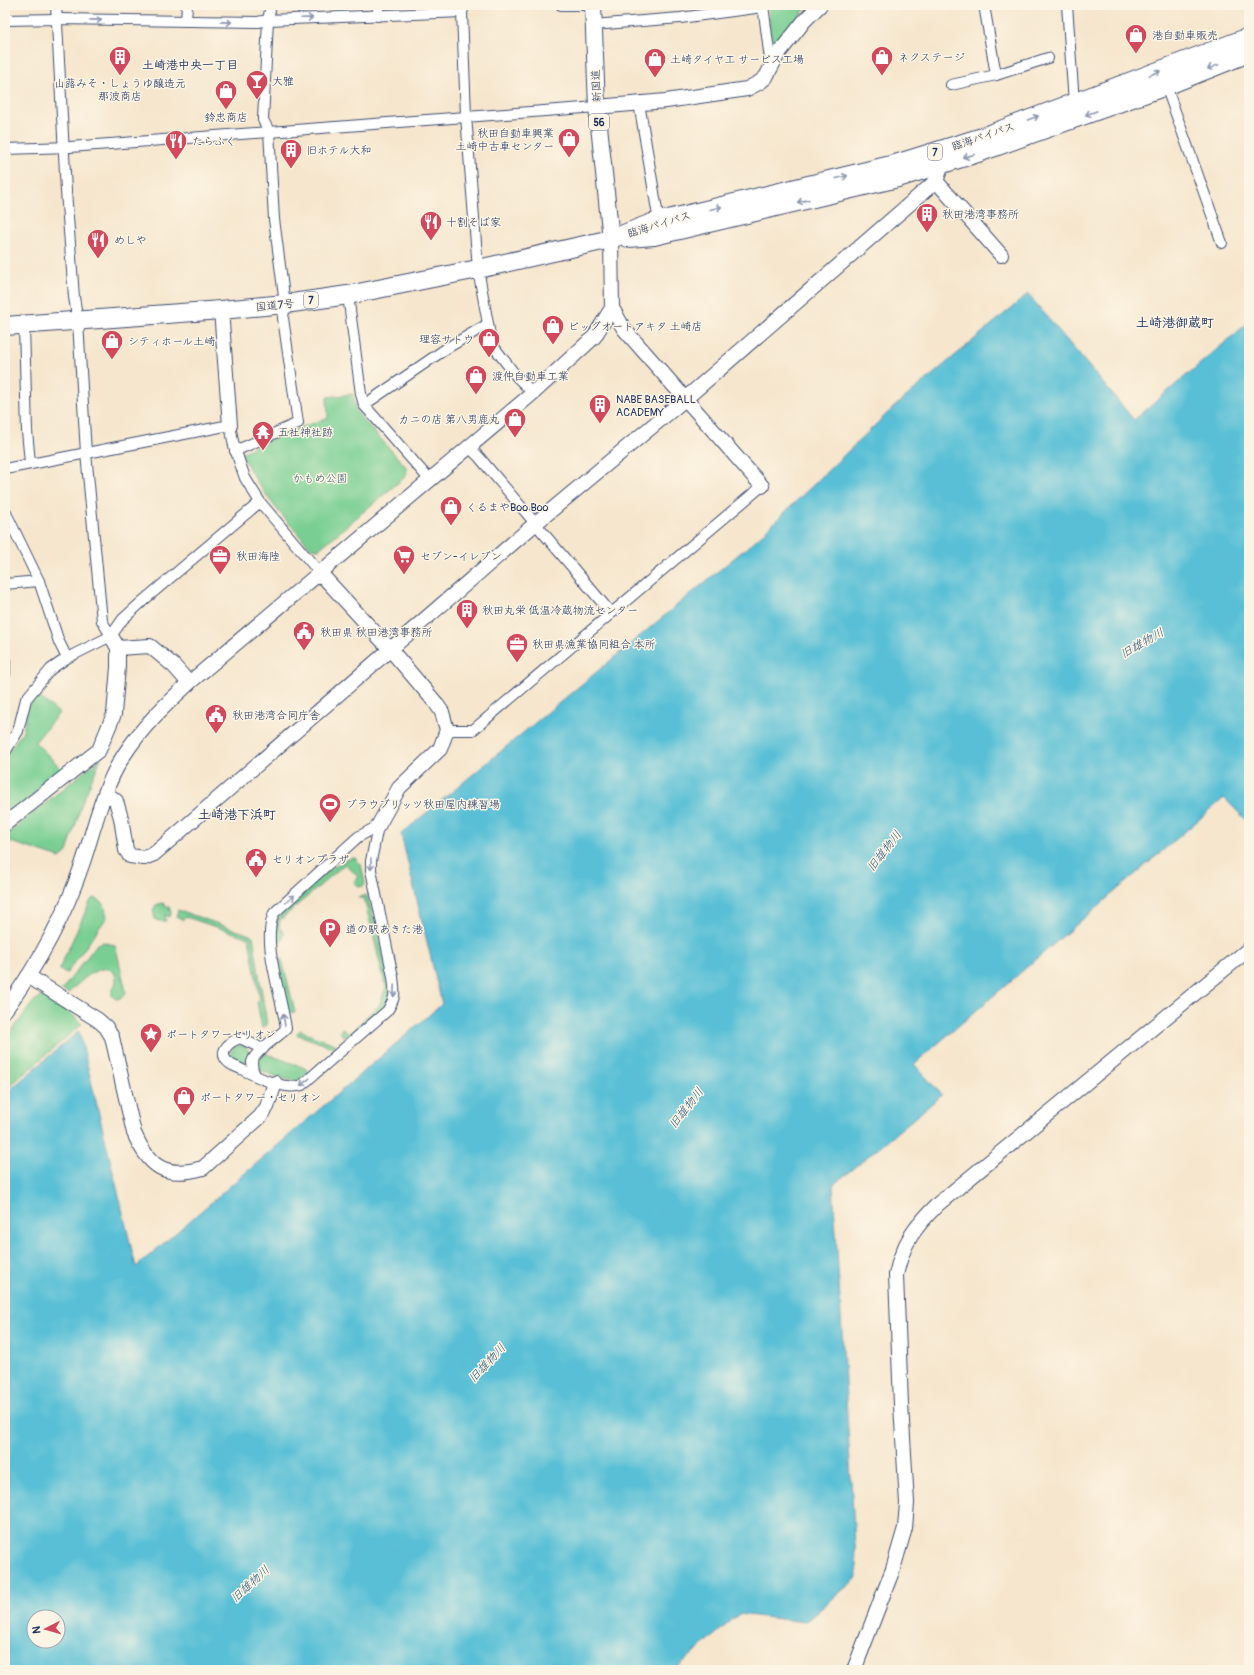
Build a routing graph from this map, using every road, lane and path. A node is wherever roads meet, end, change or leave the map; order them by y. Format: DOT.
graph roads {
  1 [pos="56,5"];
  2 [pos="187,5"];
  3 [pos="270,5"];
  4 [pos="378,5"];
  5 [pos="561,5"];
  6 [pos="593,5"];
  7 [pos="820,5"];
  8 [pos="984,5"];
  9 [pos="1067,5"];
  10 [pos="763,6"];
  11 [pos="463,9"];
  12 [pos="378,16"];
  13 [pos="57,19"];
  14 [pos="5,20"];
  15 [pos="268,20"];
  16 [pos="186,21"];
  17 [pos="593,25"];
  18 [pos="1249,37"];
  19 [pos="1249,53"];
  20 [pos="1048,58"];
  21 [pos="771,67"];
  22 [pos="996,75"];
  23 [pos="951,84"];
  24 [pos="1166,86"];
  25 [pos="1074,103"];
  26 [pos="638,104"];
  27 [pos="597,107"];
  28 [pos="466,116"];
  29 [pos="269,131"];
  30 [pos="64,147"];
  31 [pos="5,149"];
  32 [pos="945,156"];
  33 [pos="936,182"];
  34 [pos="659,222"];
  35 [pos="611,239"];
  36 [pos="1222,243"];
  37 [pos="1001,255"];
  38 [pos="478,269"];
  39 [pos="348,295"];
  40 [pos="285,304"];
  41 [pos="612,308"];
  42 [pos="221,310"];
  43 [pos="78,322"];
  44 [pos="488,324"];
  45 [pos="5,326"];
  46 [pos="24,326"];
  47 [pos="533,393"];
  48 [pos="685,399"];
  49 [pos="364,405"];
  50 [pos="230,425"];
  51 [pos="468,447"];
  52 [pos="235,451"];
  53 [pos="86,453"];
  54 [pos="30,463"];
  55 [pos="5,469"];
  56 [pos="429,479"];
  57 [pos="762,486"];
  58 [pos="260,502"];
  59 [pos="5,511"];
  60 [pos="536,523"];
  61 [pos="319,572"];
  62 [pos="39,581"];
  63 [pos="5,584"];
  64 [pos="611,613"];
  65 [pos="115,642"];
  66 [pos="390,649"];
  67 [pos="67,658"];
  68 [pos="5,660"];
  69 [pos="5,674"];
  70 [pos="189,682"];
  71 [pos="447,730"];
  72 [pos="5,752"];
  73 [pos="106,793"];
  74 [pos="5,824"];
  75 [pos="378,826"];
  76 [pos="1249,949"];
  77 [pos="28,976"];
  78 [pos="5,1010"];
  79 [pos="264,1049"];
  80 [pos="255,1075"];
  81 [pos="275,1083"];
  82 [pos="854,1670"];
  1 -- 13 [label="street"];
  2 -- 16 [label="street"];
  3 -- 15 [label="street"];
  4 -- 12 [label="street"];
  5 -- 6 [label="street"];
  6 -- 17 [label="main road, 新国道 / 56"];
  7 -- 21 [label="street"];
  8 -- 22 [label="street"];
  9 -- 25 [label="street"];
  10 -- 17 [label="street"];
  10 -- 21 [label="street"];
  11 -- 12 [label="street"];
  11 -- 28 [label="street"];
  15 -- 12 [label="street, one-way"];
  13 -- 14 [label="street"];
  13 -- 16 [label="street, one-way"];
  13 -- 30 [label="street"];
  16 -- 15 [label="street, one-way"];
  15 -- 29 [label="street"];
  17 -- 27 [label="main road, 新国道 / 56"];
  25 -- 18 [label="highway, 臨海バイパス / 7, one-way"];
  19 -- 24 [label="highway, 臨海バイパス / 7, one-way"];
  20 -- 22 [label="street"];
  21 -- 26 [label="street"];
  22 -- 23 [label="street"];
  24 -- 32 [label="highway, 臨海バイパス / 7, one-way"];
  24 -- 36 [label="street"];
  32 -- 25 [label="highway, 臨海バイパス / 7, one-way"];
  26 -- 27 [label="street"];
  26 -- 34 [label="street"];
  27 -- 28 [label="street"];
  27 -- 35 [label="main road, 新国道 / 56"];
  28 -- 29 [label="street"];
  28 -- 38 [label="street"];
  29 -- 30 [label="street"];
  29 -- 40 [label="street"];
  30 -- 31 [label="street"];
  30 -- 43 [label="street"];
  32 -- 33 [label="street"];
  34 -- 32 [label="highway, 臨海バイパス / 7, one-way"];
  32 -- 35 [label="highway, 臨海バイパス / 7, one-way"];
  33 -- 37 [label="street"];
  33 -- 48 [label="street"];
  34 -- 35 [label="highway, 臨海バイパス / 7"];
  35 -- 38 [label="highway, 国道7号 / 7"];
  35 -- 41 [label="street"];
  38 -- 39 [label="highway, 国道7号 / 7"];
  38 -- 44 [label="street"];
  39 -- 40 [label="highway, 国道7号 / 7"];
  39 -- 49 [label="street"];
  40 -- 42 [label="highway, 国道7号 / 7"];
  40 -- 52 [label="street"];
  41 -- 47 [label="street"];
  41 -- 48 [label="street"];
  42 -- 43 [label="highway, 国道7号 / 7"];
  42 -- 50 [label="street"];
  43 -- 46 [label="highway, 国道7号 / 7"];
  43 -- 53 [label="street"];
  44 -- 47 [label="street"];
  44 -- 49 [label="street"];
  45 -- 46 [label="highway, 国道7号 / 7"];
  46 -- 54 [label="street"];
  47 -- 51 [label="street"];
  48 -- 57 [label="street"];
  48 -- 60 [label="street"];
  49 -- 56 [label="street"];
  50 -- 52 [label="street"];
  50 -- 53 [label="street"];
  51 -- 56 [label="street"];
  51 -- 60 [label="street"];
  52 -- 58 [label="street"];
  53 -- 54 [label="street"];
  53 -- 65 [label="street"];
  54 -- 55 [label="street"];
  56 -- 61 [label="street"];
  57 -- 64 [label="street"];
  58 -- 61 [label="street"];
  58 -- 65 [label="street"];
  59 -- 62 [label="street"];
  60 -- 64 [label="street"];
  60 -- 66 [label="street"];
  61 -- 66 [label="street"];
  61 -- 70 [label="street"];
  62 -- 63 [label="street"];
  62 -- 67 [label="street"];
  64 -- 71 [label="street"];
  65 -- 67 [label="street"];
  65 -- 70 [label="street"];
  65 -- 74 [label="street"];
  66 -- 71 [label="street"];
  66 -- 73 [label="street"];
  67 -- 72 [label="street"];
  68 -- 69 [label="street"];
  70 -- 73 [label="street"];
  71 -- 75 [label="street"];
  73 -- 77 [label="street"];
  79 -- 75 [label="street, one-way"];
  75 -- 81 [label="street, one-way"];
  76 -- 82 [label="street"];
  77 -- 78 [label="street"];
  77 -- 81 [label="street"];
  79 -- 80 [label="street"];
  79 -- 80 [label="street"];
  80 -- 81 [label="street"];
}
